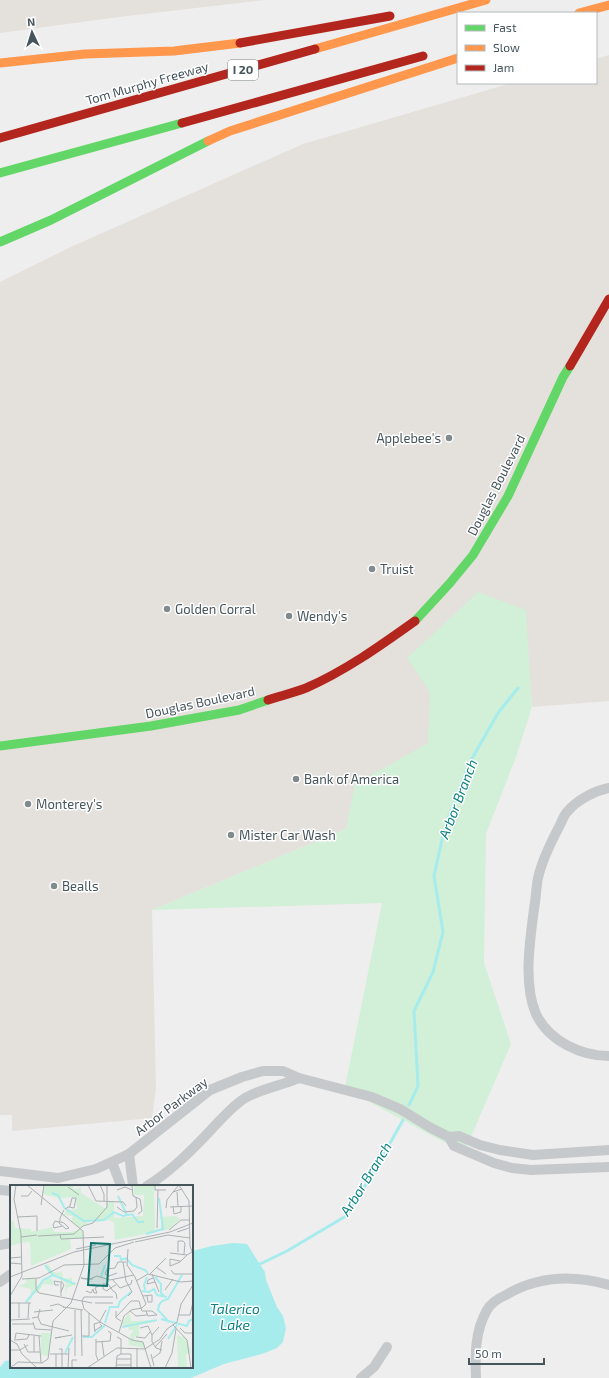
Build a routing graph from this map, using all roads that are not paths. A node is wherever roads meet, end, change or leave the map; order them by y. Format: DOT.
graph roads {
  1 [pos="485,0"];
  2 [pos="609,5"];
  3 [pos="609,9"];
  4 [pos="583,12"];
  5 [pos="597,13"];
  6 [pos="435,53"];
  7 [pos="457,58"];
  8 [pos="0,63"];
  9 [pos="0,138"];
  10 [pos="0,173"];
  11 [pos="0,242"];
  12 [pos="609,299"];
  13 [pos="0,746"];
  14 [pos="609,788"];
  15 [pos="609,1056"];
  16 [pos="299,1078"];
  17 [pos="449,1137"];
  18 [pos="609,1150"];
  19 [pos="129,1154"];
  20 [pos="112,1162"];
  21 [pos="609,1167"];
  22 [pos="0,1171"];
  23 [pos="121,1185"];
  24 [pos="133,1185"];
  25 [pos="149,1185"];
  26 [pos="0,1190"];
  27 [pos="10,1191"];
  28 [pos="10,1243"];
  29 [pos="0,1245"];
  30 [pos="10,1275"];
  31 [pos="0,1282"];
  32 [pos="609,1285"];
  33 [pos="387,1347"];
  34 [pos="362,1378"];
  35 [pos="476,1378"];
  1 -- 8 [label="main road"];
  1 -- 9 [label="main road, Tom Murphy Freeway / I 20"];
  2 -- 4 [label="main road"];
  3 -- 5 [label="main road"];
  6 -- 10 [label="main road"];
  7 -- 11 [label="main road"];
  12 -- 13 [label="main road, Douglas Boulevard"];
  14 -- 15 [label="street"];
  16 -- 17 [label="street, Arbor Parkway"];
  16 -- 19 [label="street, Arbor Parkway"];
  16 -- 25 [label="street"];
  17 -- 18 [label="street, Arbor Parkway"];
  17 -- 21 [label="street, Arbor Parkway"];
  19 -- 20 [label="street, Arbor Parkway"];
  19 -- 24 [label="street"];
  20 -- 22 [label="street, Arbor Parkway"];
  20 -- 23 [label="street"];
  26 -- 27 [label="street"];
  28 -- 29 [label="street"];
  30 -- 31 [label="street"];
  32 -- 35 [label="street"];
  33 -- 34 [label="street"];
}
